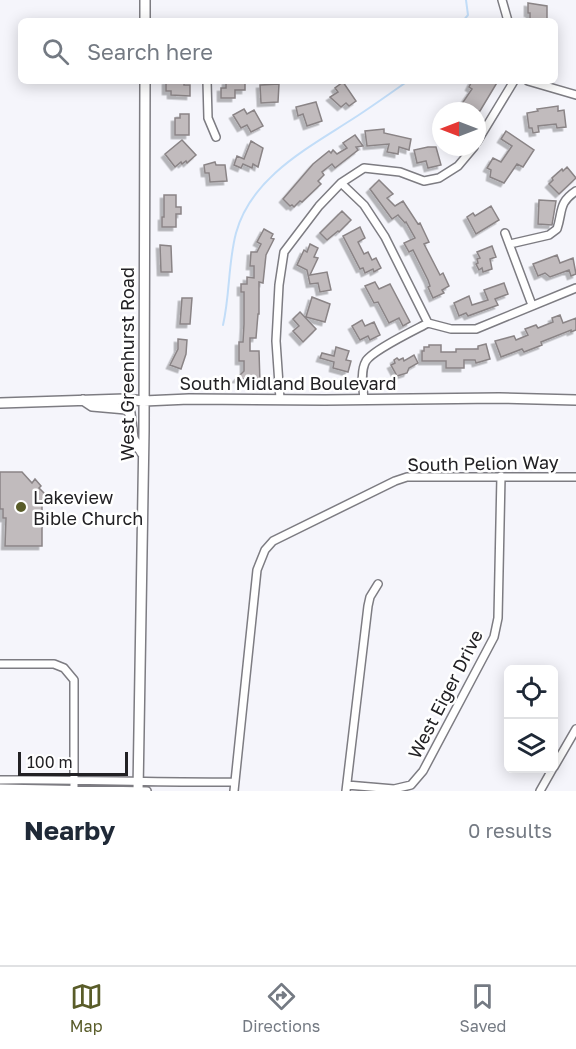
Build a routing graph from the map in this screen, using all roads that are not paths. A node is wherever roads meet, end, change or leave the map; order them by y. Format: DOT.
graph roads {
  1 [pos="145,0"];
  2 [pos="502,0"];
  3 [pos="145,18"];
  4 [pos="507,18"];
  5 [pos="145,84"];
  6 [pos="207,84"];
  7 [pos="512,84"];
  8 [pos="538,84"];
  9 [pos="576,95"];
  10 [pos="486,127"];
  11 [pos="216,137"];
  12 [pos="466,156"];
  13 [pos="341,183"];
  14 [pos="576,191"];
  15 [pos="505,233"];
  16 [pos="510,244"];
  17 [pos="576,288"];
  18 [pos="532,305"];
  19 [pos="428,323"];
  20 [pos="280,399"];
  21 [pos="364,399"];
  22 [pos="83,400"];
  23 [pos="576,400"];
  24 [pos="144,401"];
  25 [pos="0,404"];
  26 [pos="143,455"];
  27 [pos="501,476"];
  28 [pos="576,477"];
  29 [pos="378,584"];
  30 [pos="0,664"];
  31 [pos="576,729"];
  32 [pos="558,760"];
  33 [pos="550,773"];
  34 [pos="74,779"];
  35 [pos="0,780"];
  36 [pos="234,782"];
  37 [pos="0,788"];
  38 [pos="140,788"];
  39 [pos="346,788"];
  40 [pos="74,790"];
  41 [pos="234,791"];
  42 [pos="540,791"];
  1 -- 3 [label="main road"];
  2 -- 4 [label="street"];
  5 -- 24 [label="main road, West Greenhurst Road"];
  6 -- 11 [label="street"];
  7 -- 10 [label="street"];
  8 -- 9 [label="street"];
  12 -- 13 [label="street"];
  13 -- 19 [label="street"];
  13 -- 20 [label="street"];
  14 -- 16 [label="street"];
  15 -- 16 [label="street"];
  16 -- 18 [label="street"];
  17 -- 18 [label="street"];
  18 -- 19 [label="street"];
  19 -- 21 [label="street"];
  20 -- 21 [label="main road, South Midland Boulevard"];
  20 -- 24 [label="main road, South Midland Boulevard"];
  21 -- 23 [label="main road, South Midland Boulevard"];
  22 -- 24 [label="main road, South Midland Boulevard"];
  22 -- 25 [label="main road, South Midland Boulevard"];
  22 -- 26 [label="main road"];
  24 -- 26 [label="main road, West Greenhurst Road"];
  26 -- 38 [label="main road, West Greenhurst Road"];
  27 -- 28 [label="street, South Pelion Way"];
  27 -- 36 [label="street, South Pelion Way"];
  27 -- 39 [label="street, West Eiger Drive"];
  29 -- 39 [label="street"];
  30 -- 34 [label="street"];
  31 -- 32 [label="street"];
  33 -- 42 [label="street"];
  34 -- 35 [label="street"];
  34 -- 38 [label="street"];
  34 -- 40 [label="street"];
  36 -- 38 [label="street"];
  36 -- 41 [label="street"];
  37 -- 40 [label="street"];
  38 -- 40 [label="street"];
}
